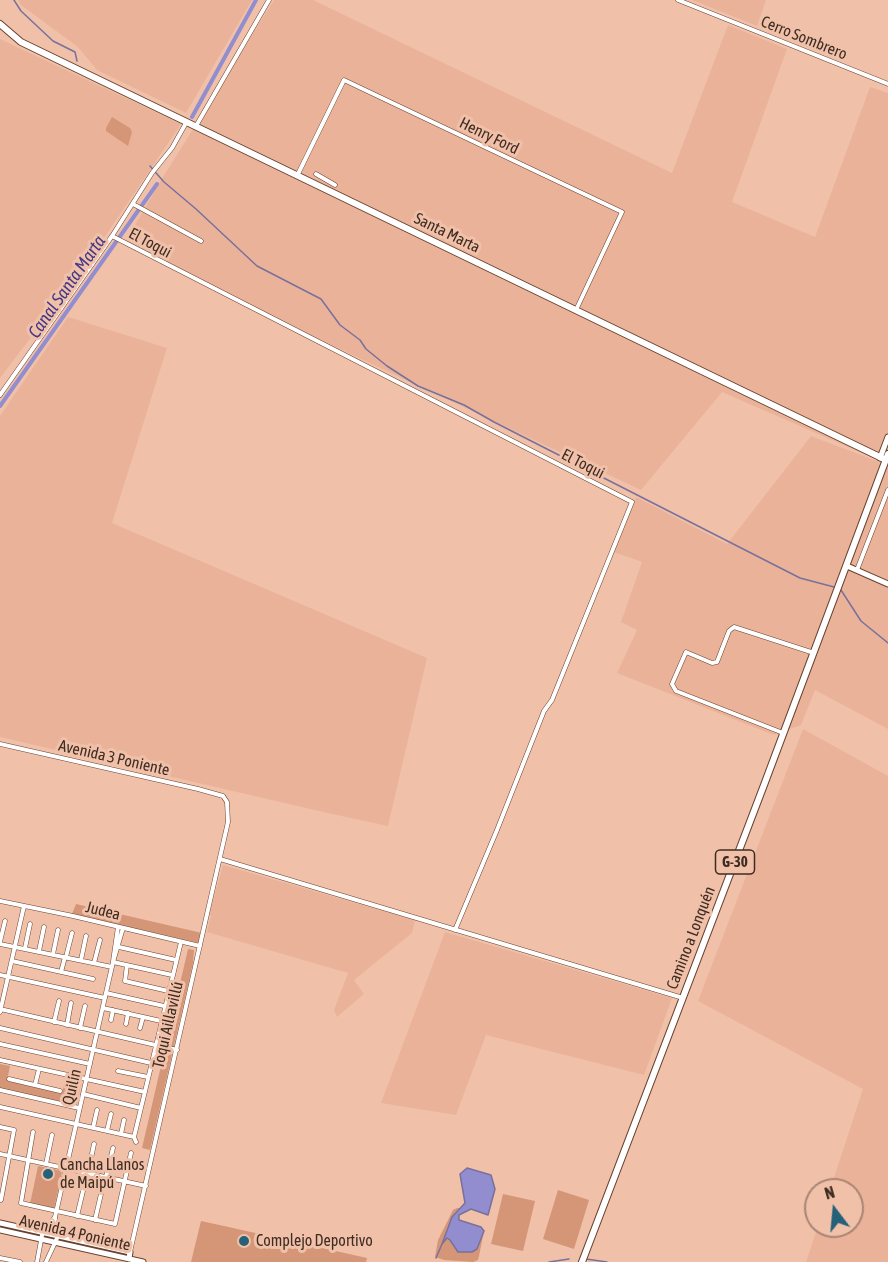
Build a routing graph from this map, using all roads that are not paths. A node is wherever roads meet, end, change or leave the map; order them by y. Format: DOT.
graph roads {
  1 [pos="269,0"];
  2 [pos="678,0"];
  3 [pos="0,24"];
  4 [pos="0,32"];
  5 [pos="21,42"];
  6 [pos="888,84"];
  7 [pos="186,123"];
  8 [pos="195,128"];
  9 [pos="316,174"];
  10 [pos="297,176"];
  11 [pos="335,185"];
  12 [pos="133,204"];
  13 [pos="114,237"];
  14 [pos="201,241"];
  15 [pos="575,310"];
  16 [pos="0,395"];
  17 [pos="888,436"];
  18 [pos="885,457"];
  19 [pos="888,490"];
  20 [pos="847,567"];
  21 [pos="857,571"];
  22 [pos="888,584"];
  23 [pos="814,653"];
  24 [pos="784,734"];
  25 [pos="0,744"];
  26 [pos="223,796"];
  27 [pos="220,859"];
  28 [pos="0,901"];
  29 [pos="24,906"];
  30 [pos="5,921"];
  31 [pos="30,924"];
  32 [pos="44,927"];
  33 [pos="121,928"];
  34 [pos="58,930"];
  35 [pos="454,930"];
  36 [pos="72,933"];
  37 [pos="86,936"];
  38 [pos="100,940"];
  39 [pos="181,942"];
  40 [pos="0,943"];
  41 [pos="15,946"];
  42 [pos="200,946"];
  43 [pos="119,947"];
  44 [pos="25,948"];
  45 [pos="39,951"];
  46 [pos="52,954"];
  47 [pos="66,957"];
  48 [pos="81,960"];
  49 [pos="176,960"];
  50 [pos="12,961"];
  51 [pos="113,962"];
  52 [pos="94,963"];
  53 [pos="127,965"];
  54 [pos="112,967"];
  55 [pos="61,972"];
  56 [pos="0,975"];
  57 [pos="172,975"];
  58 [pos="8,976"];
  59 [pos="93,979"];
  60 [pos="2,991"];
  61 [pos="168,991"];
  62 [pos="105,995"];
  63 [pos="682,998"];
  64 [pos="59,1001"];
  65 [pos="72,1003"];
  66 [pos="85,1006"];
  67 [pos="164,1006"];
  68 [pos="103,1008"];
  69 [pos="0,1010"];
  70 [pos="113,1010"];
  71 [pos="128,1013"];
  72 [pos="143,1017"];
  73 [pos="111,1020"];
  74 [pos="161,1021"];
  75 [pos="54,1022"];
  76 [pos="67,1024"];
  77 [pos="126,1024"];
  78 [pos="0,1028"];
  79 [pos="80,1028"];
  80 [pos="140,1028"];
  81 [pos="97,1032"];
  82 [pos="0,1044"];
  83 [pos="155,1045"];
  84 [pos="93,1049"];
  85 [pos="177,1050"];
  86 [pos="0,1060"];
  87 [pos="151,1063"];
  88 [pos="90,1064"];
  89 [pos="39,1069"];
  90 [pos="118,1071"];
  91 [pos="148,1077"];
  92 [pos="9,1079"];
  93 [pos="86,1080"];
  94 [pos="35,1085"];
  95 [pos="0,1090"];
  96 [pos="60,1091"];
  97 [pos="144,1092"];
  98 [pos="83,1094"];
  99 [pos="0,1107"];
  100 [pos="80,1108"];
  101 [pos="141,1108"];
  102 [pos="97,1110"];
  103 [pos="111,1114"];
  104 [pos="124,1120"];
  105 [pos="76,1125"];
  106 [pos="0,1127"];
  107 [pos="93,1128"];
  108 [pos="107,1131"];
  109 [pos="33,1132"];
  110 [pos="121,1134"];
  111 [pos="52,1136"];
  112 [pos="94,1144"];
  113 [pos="113,1148"];
  114 [pos="131,1153"];
  115 [pos="0,1154"];
  116 [pos="9,1156"];
  117 [pos="28,1160"];
  118 [pos="46,1164"];
  119 [pos="66,1169"];
  120 [pos="88,1173"];
  121 [pos="106,1178"];
  122 [pos="2,1181"];
  123 [pos="124,1182"];
  124 [pos="146,1186"];
  125 [pos="83,1191"];
  126 [pos="101,1194"];
  127 [pos="2,1201"];
  128 [pos="56,1214"];
  129 [pos="77,1216"];
  130 [pos="95,1220"];
  131 [pos="0,1223"];
  132 [pos="0,1230"];
  133 [pos="42,1236"];
  134 [pos="56,1239"];
  135 [pos="0,1258"];
  136 [pos="129,1258"];
  137 [pos="13,1261"];
  138 [pos="20,1262"];
  139 [pos="37,1262"];
  140 [pos="46,1262"];
  141 [pos="143,1262"];
  142 [pos="582,1262"];
  1 -- 8 [label="street"];
  2 -- 6 [label="street, Cerro Sombrero"];
  3 -- 5 [label="main road, Santa Marta"];
  4 -- 5 [label="main road"];
  5 -- 7 [label="main road, Santa Marta"];
  7 -- 8 [label="main road, Santa Marta"];
  7 -- 12 [label="street"];
  8 -- 10 [label="main road, Santa Marta"];
  9 -- 11 [label="street"];
  10 -- 15 [label="main road, Santa Marta"];
  10 -- 15 [label="street, Henry Ford"];
  12 -- 13 [label="street"];
  12 -- 14 [label="street"];
  13 -- 16 [label="street"];
  13 -- 35 [label="street, El Toqui"];
  15 -- 18 [label="main road, Santa Marta"];
  17 -- 18 [label="street, Camino a Lonquén"];
  18 -- 20 [label="main road, Camino a Lonquén / G-30"];
  19 -- 21 [label="street"];
  20 -- 21 [label="street"];
  20 -- 23 [label="main road, Camino a Lonquén / G-30"];
  21 -- 22 [label="street"];
  23 -- 24 [label="main road, Camino a Lonquén / G-30"];
  23 -- 24 [label="street"];
  24 -- 63 [label="main road, Camino a Lonquén / G-30"];
  25 -- 26 [label="street, Avenida 3 Poniente"];
  26 -- 27 [label="street, Toqui Aillavillú"];
  27 -- 35 [label="street"];
  27 -- 42 [label="street, Toqui Aillavillú"];
  28 -- 29 [label="street, Judea"];
  29 -- 33 [label="street, Judea"];
  29 -- 41 [label="street"];
  30 -- 40 [label="street"];
  31 -- 44 [label="street"];
  32 -- 45 [label="street"];
  33 -- 39 [label="street, Judea"];
  33 -- 43 [label="street, Quilín"];
  33 -- 51 [label="street, Quilín"];
  34 -- 46 [label="street"];
  35 -- 63 [label="street"];
  36 -- 47 [label="street"];
  37 -- 48 [label="street"];
  38 -- 52 [label="street"];
  39 -- 42 [label="street, Judea"];
  39 -- 49 [label="street"];
  40 -- 41 [label="street"];
  41 -- 44 [label="street"];
  41 -- 50 [label="street"];
  42 -- 85 [label="street, Toqui Aillavillú"];
  43 -- 49 [label="street"];
  43 -- 51 [label="street, Quilín"];
  44 -- 45 [label="street"];
  45 -- 46 [label="street"];
  46 -- 47 [label="street"];
  47 -- 48 [label="street"];
  47 -- 55 [label="street"];
  48 -- 52 [label="street"];
  49 -- 57 [label="street"];
  50 -- 55 [label="street"];
  50 -- 58 [label="street"];
  51 -- 53 [label="street"];
  51 -- 54 [label="street, Quilín"];
  52 -- 54 [label="street"];
  53 -- 57 [label="street"];
  53 -- 61 [label="street"];
  54 -- 62 [label="street, Quilín"];
  55 -- 59 [label="street"];
  56 -- 58 [label="street"];
  57 -- 61 [label="street"];
  58 -- 60 [label="street"];
  58 -- 62 [label="street"];
  60 -- 69 [label="street"];
  61 -- 67 [label="street"];
  62 -- 67 [label="street"];
  62 -- 68 [label="street, Quilín"];
  63 -- 142 [label="main road, Camino a Lonquén / G-30"];
  64 -- 75 [label="street"];
  65 -- 76 [label="street"];
  66 -- 79 [label="street"];
  67 -- 74 [label="street"];
  68 -- 70 [label="street"];
  68 -- 81 [label="street, Quilín"];
  69 -- 75 [label="street"];
  70 -- 71 [label="street"];
  70 -- 73 [label="street"];
  71 -- 72 [label="street"];
  71 -- 77 [label="street"];
  72 -- 74 [label="street"];
  72 -- 80 [label="street"];
  74 -- 83 [label="street"];
  75 -- 76 [label="street"];
  76 -- 79 [label="street"];
  78 -- 84 [label="street"];
  79 -- 81 [label="street"];
  81 -- 83 [label="street"];
  81 -- 84 [label="street, Quilín"];
  82 -- 88 [label="street"];
  83 -- 85 [label="street"];
  83 -- 87 [label="street"];
  84 -- 87 [label="street"];
  84 -- 88 [label="street, Quilín"];
  85 -- 124 [label="street, Toqui Aillavillú"];
  86 -- 89 [label="street"];
  87 -- 91 [label="street"];
  88 -- 93 [label="street, Quilín"];
  89 -- 93 [label="street"];
  89 -- 94 [label="street"];
  90 -- 91 [label="street"];
  91 -- 97 [label="street"];
  92 -- 94 [label="street"];
  93 -- 97 [label="street"];
  93 -- 98 [label="street, Quilín"];
  94 -- 96 [label="street"];
  95 -- 100 [label="street"];
  97 -- 101 [label="street"];
  98 -- 100 [label="street, Quilín"];
  98 -- 101 [label="street"];
  99 -- 105 [label="street"];
  100 -- 105 [label="street, Quilín"];
  101 -- 110 [label="street"];
  102 -- 107 [label="street"];
  103 -- 108 [label="street"];
  104 -- 110 [label="street"];
  105 -- 107 [label="street"];
  105 -- 119 [label="street, Quilín"];
  106 -- 116 [label="street"];
  107 -- 108 [label="street"];
  108 -- 110 [label="street"];
  109 -- 117 [label="street"];
  111 -- 118 [label="street"];
  112 -- 120 [label="street"];
  113 -- 121 [label="street"];
  114 -- 123 [label="street"];
  115 -- 116 [label="street"];
  116 -- 117 [label="street"];
  116 -- 122 [label="street"];
  117 -- 118 [label="street"];
  117 -- 128 [label="street"];
  118 -- 119 [label="street"];
  119 -- 120 [label="street"];
  119 -- 128 [label="street, Quilín"];
  120 -- 121 [label="street"];
  121 -- 123 [label="street"];
  122 -- 127 [label="street"];
  123 -- 124 [label="street"];
  123 -- 130 [label="street"];
  124 -- 136 [label="street, Toqui Aillavillú"];
  125 -- 129 [label="street"];
  126 -- 130 [label="street"];
  128 -- 129 [label="street"];
  128 -- 133 [label="street, Quilín"];
  128 -- 134 [label="street, Quilín"];
  129 -- 130 [label="street"];
  131 -- 133 [label="street, Avenida 4 Poniente"];
  132 -- 133 [label="street, Avenida 4 Poniente"];
  133 -- 134 [label="street, Avenida 4 Poniente"];
  133 -- 139 [label="street"];
  134 -- 136 [label="street, Avenida 4 Poniente"];
  134 -- 140 [label="street"];
  135 -- 137 [label="street"];
  136 -- 141 [label="street, Avenida 4 Poniente"];
  137 -- 138 [label="street"];
}
